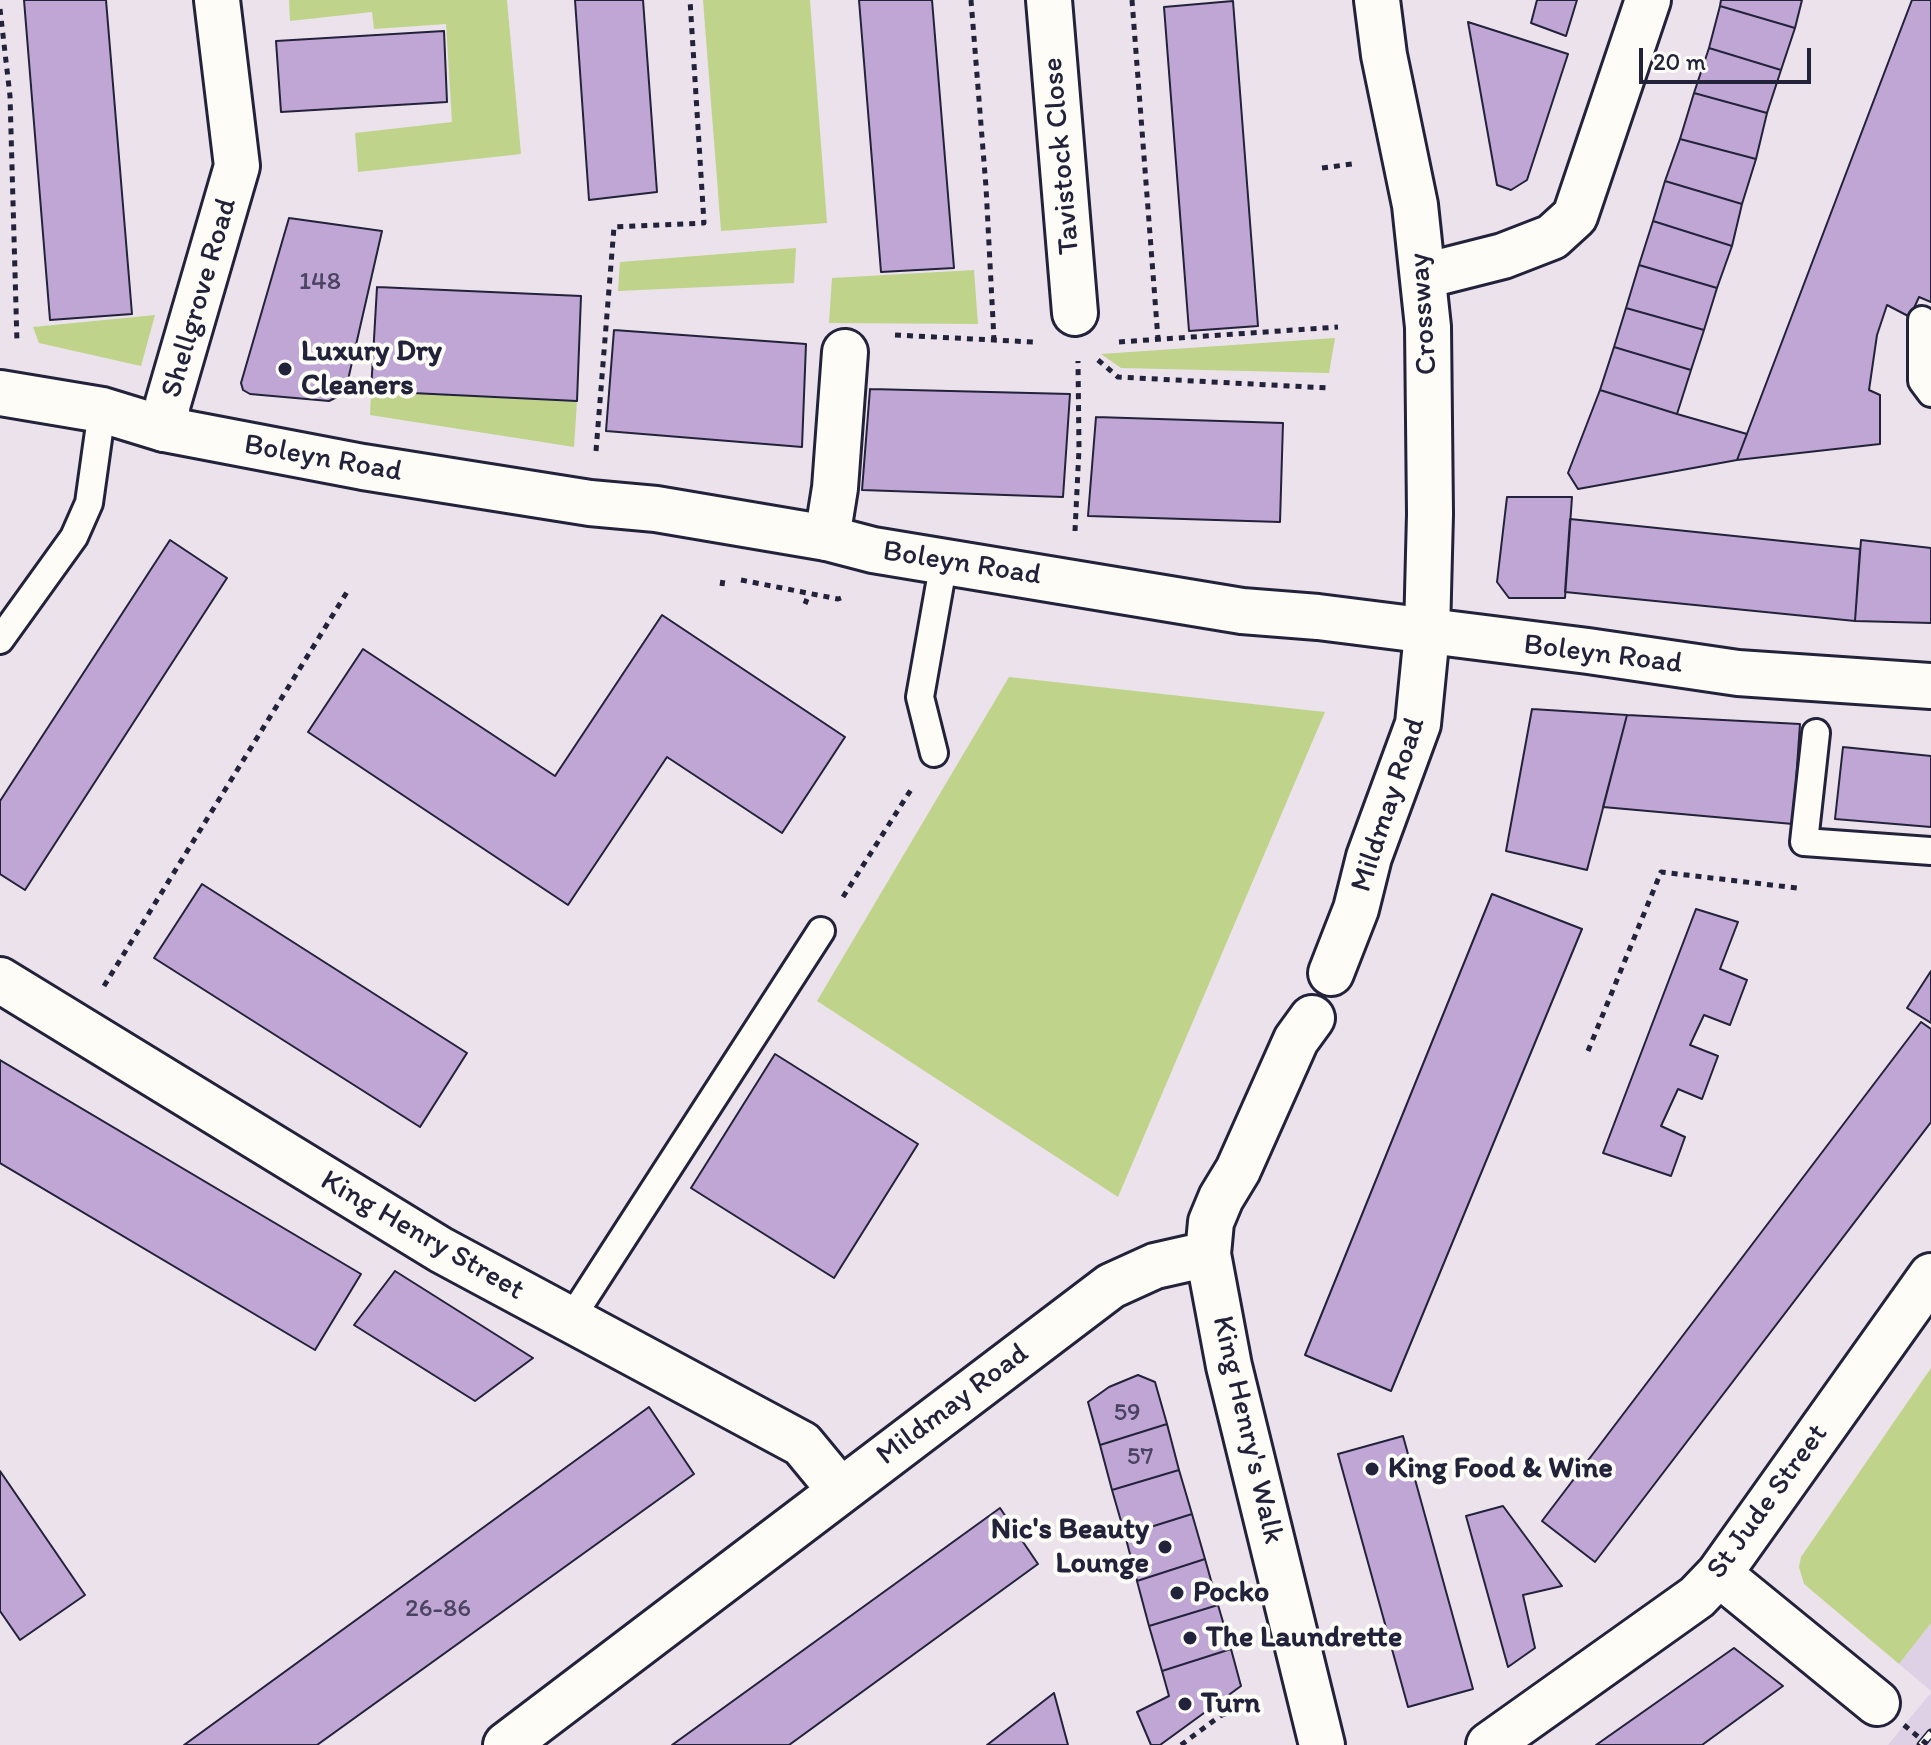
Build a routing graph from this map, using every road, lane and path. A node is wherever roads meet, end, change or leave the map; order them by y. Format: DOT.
graph roads {
  1 [pos="217,0"];
  2 [pos="690,0"];
  3 [pos="971,0"];
  4 [pos="1049,0"];
  5 [pos="1132,0"];
  6 [pos="1377,0"];
  7 [pos="1648,0"];
  8 [pos="0,9"];
  9 [pos="10,96"];
  10 [pos="0,97"];
  11 [pos="1352,164"];
  12 [pos="1322,168"];
  13 [pos="1424,276"];
  14 [pos="1922,320"];
  15 [pos="1082,333"];
  16 [pos="1158,339"];
  17 [pos="994,340"];
  18 [pos="17,344"];
  19 [pos="845,352"];
  20 [pos="1078,359"];
  21 [pos="1328,388"];
  22 [pos="0,393"];
  23 [pos="1931,393"];
  24 [pos="102,410"];
  25 [pos="164,429"];
  26 [pos="590,503"];
  27 [pos="827,538"];
  28 [pos="944,561"];
  29 [pos="1072,582"];
  30 [pos="347,592"];
  31 [pos="1427,633"];
  32 [pos="0,640"];
  33 [pos="1931,686"];
  34 [pos="1816,733"];
  35 [pos="934,753"];
  36 [pos="1804,842"];
  37 [pos="1931,851"];
  38 [pos="821,931"];
  39 [pos="1331,973"];
  40 [pos="0,980"];
  41 [pos="1312,1018"];
  42 [pos="79,1029"];
  43 [pos="1588,1051"];
  44 [pos="1208,1254"];
  45 [pos="1931,1276"];
  46 [pos="570,1320"];
  47 [pos="840,1490"];
  48 [pos="1719,1574"];
  49 [pos="1243,1707"];
  50 [pos="1891,1714"];
  51 [pos="506,1745"];
  52 [pos="1181,1745"];
  53 [pos="1322,1745"];
  54 [pos="1489,1745"];
  55 [pos="1928,1745"];
  1 -- 25 [label="street, Shellgrove Road"];
  2 -- 26 [label="path"];
  3 -- 17 [label="path"];
  4 -- 15 [label="street, Tavistock Close"];
  5 -- 16 [label="path"];
  6 -- 13 [label="street, Crossway"];
  7 -- 13 [label="street"];
  8 -- 9 [label="path"];
  9 -- 10 [label="path"];
  9 -- 18 [label="path"];
  11 -- 12 [label="path"];
  13 -- 31 [label="street, Crossway"];
  14 -- 23 [label="lane"];
  15 -- 21 [label="path"];
  19 -- 27 [label="street"];
  20 -- 29 [label="path"];
  22 -- 24 [label="street, Boleyn Road"];
  24 -- 25 [label="street, Boleyn Road"];
  24 -- 32 [label="lane"];
  25 -- 26 [label="street, Boleyn Road"];
  26 -- 27 [label="street, Boleyn Road"];
  27 -- 28 [label="street, Boleyn Road"];
  28 -- 29 [label="street, Boleyn Road"];
  28 -- 35 [label="lane"];
  29 -- 31 [label="street, Boleyn Road"];
  30 -- 42 [label="path"];
  31 -- 33 [label="street, Boleyn Road"];
  31 -- 39 [label="street, Mildmay Road"];
  34 -- 36 [label="lane"];
  35 -- 38 [label="path"];
  36 -- 37 [label="lane"];
  36 -- 43 [label="path"];
  38 -- 46 [label="lane"];
  40 -- 42 [label="street, King Henry Street"];
  41 -- 44 [label="street"];
  42 -- 46 [label="street, King Henry Street"];
  44 -- 47 [label="street, Mildmay Road"];
  44 -- 53 [label="street, King Henry's Walk"];
  45 -- 48 [label="street, St Jude Street"];
  46 -- 47 [label="street, King Henry Street"];
  47 -- 51 [label="street, Mildmay Road"];
  48 -- 50 [label="street"];
  48 -- 54 [label="street, St Jude Street"];
  49 -- 52 [label="path"];
  50 -- 55 [label="path, bridge"];
}
